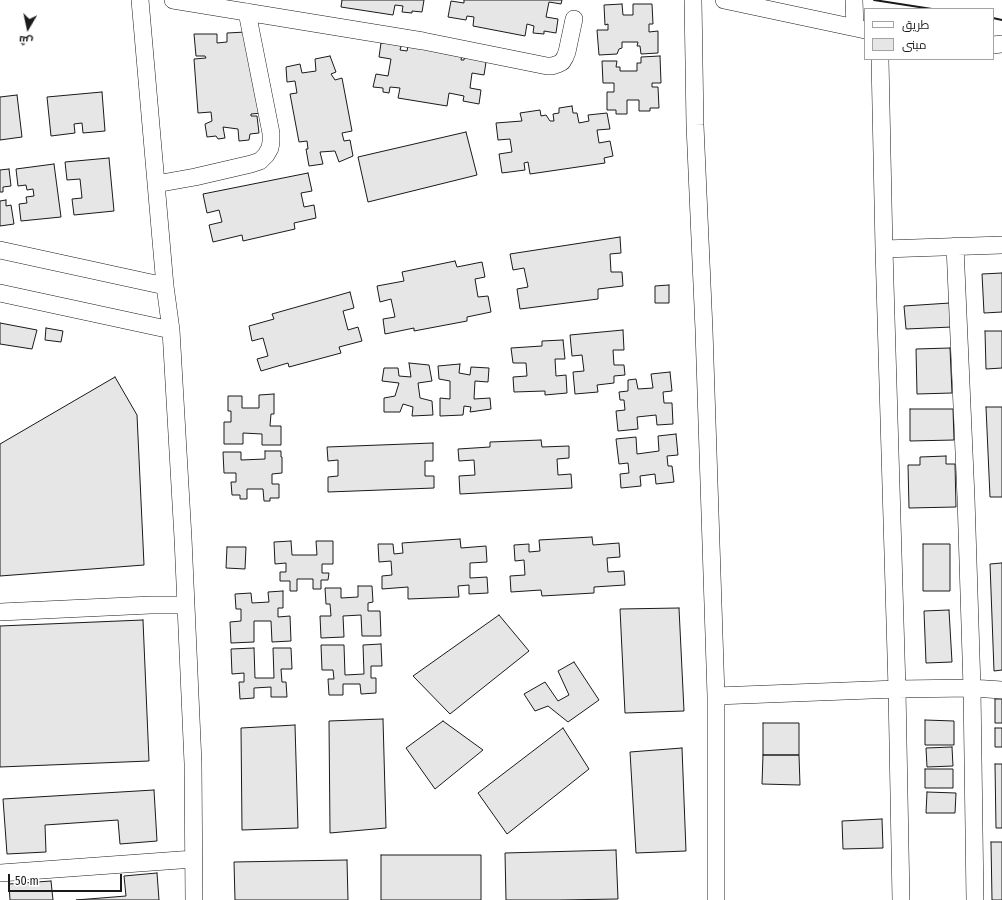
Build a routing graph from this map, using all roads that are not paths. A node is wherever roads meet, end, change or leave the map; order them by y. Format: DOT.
graph roads {
  1 [pos="140,0"];
  2 [pos="173,0"];
  3 [pos="693,0"];
  4 [pos="724,0"];
  5 [pos="854,0"];
  6 [pos="247,12"];
  7 [pos="574,19"];
  8 [pos="860,29"];
  9 [pos="880,60"];
  10 [pos="156,184"];
  11 [pos="1002,245"];
  12 [pos="955,246"];
  13 [pos="884,249"];
  14 [pos="0,250"];
  15 [pos="165,286"];
  16 [pos="0,293"];
  17 [pos="171,330"];
  18 [pos="186,604"];
  19 [pos="0,612"];
  20 [pos="972,688"];
  21 [pos="897,689"];
  22 [pos="1002,690"];
  23 [pos="716,696"];
  24 [pos="194,859"];
  25 [pos="0,873"];
  26 [pos="194,900"];
  27 [pos="716,900"];
  28 [pos="901,900"];
  29 [pos="975,900"];
  1 -- 10 [label="street"];
  2 -- 6 [label="street"];
  3 -- 23 [label="street"];
  4 -- 8 [label="street"];
  5 -- 8 [label="street"];
  6 -- 7 [label="street"];
  6 -- 10 [label="street"];
  9 -- 13 [label="street"];
  10 -- 15 [label="street"];
  11 -- 12 [label="street"];
  12 -- 13 [label="street"];
  12 -- 20 [label="street"];
  13 -- 21 [label="street"];
  14 -- 15 [label="street"];
  15 -- 17 [label="street"];
  16 -- 17 [label="street"];
  17 -- 18 [label="street"];
  18 -- 19 [label="street"];
  18 -- 24 [label="street"];
  20 -- 21 [label="street"];
  20 -- 22 [label="street"];
  20 -- 29 [label="street"];
  21 -- 23 [label="street"];
  21 -- 28 [label="street"];
  23 -- 27 [label="street"];
  24 -- 25 [label="street"];
  24 -- 26 [label="street"];
}
